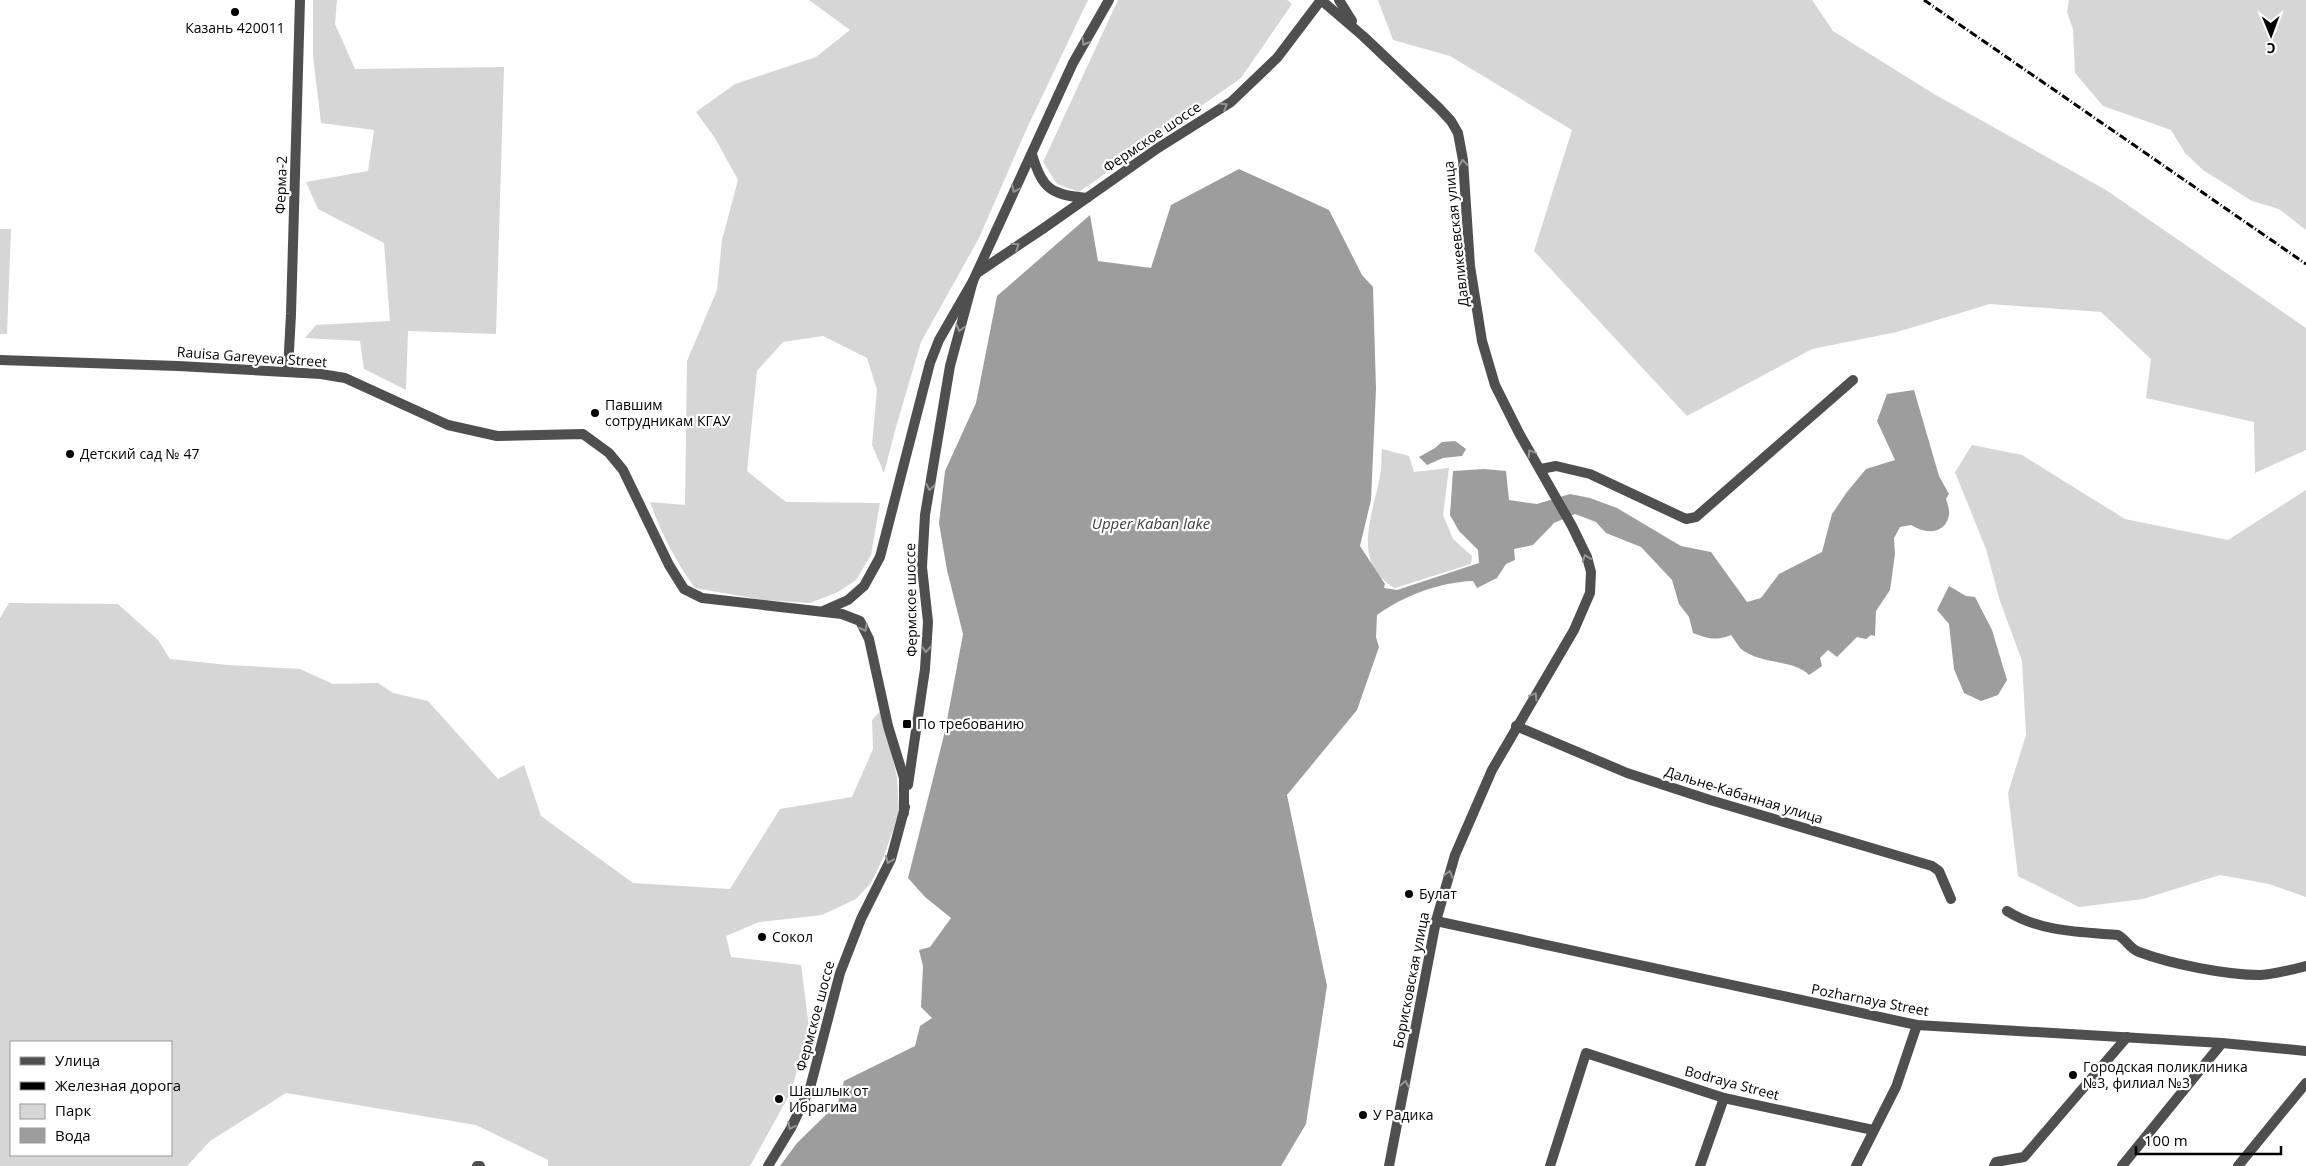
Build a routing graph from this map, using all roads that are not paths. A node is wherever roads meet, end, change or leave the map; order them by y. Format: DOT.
graph roads {
  1 [pos="300,0"];
  2 [pos="1109,0"];
  3 [pos="1321,0"];
  4 [pos="1338,0"];
  5 [pos="1363,36"];
  6 [pos="1032,154"];
  7 [pos="1087,198"];
  8 [pos="974,277"];
  9 [pos="0,360"];
  10 [pos="288,370"];
  11 [pos="1853,380"];
  12 [pos="1541,469"];
  13 [pos="1590,593"];
  14 [pos="822,612"];
  15 [pos="1516,726"];
  16 [pos="904,813"];
  17 [pos="1951,898"];
  18 [pos="2007,911"];
  19 [pos="1436,921"];
  20 [pos="2306,966"];
  21 [pos="1917,1025"];
  22 [pos="2127,1036"];
  23 [pos="2222,1043"];
  24 [pos="2306,1051"];
  25 [pos="2306,1083"];
  26 [pos="1724,1098"];
  27 [pos="1873,1130"];
  28 [pos="768,1166"];
  29 [pos="1389,1166"];
  30 [pos="1550,1166"];
  31 [pos="1700,1166"];
  32 [pos="1856,1166"];
  33 [pos="1994,1166"];
  34 [pos="2122,1166"];
  35 [pos="2238,1166"];
  1 -- 10 [label="street, Ферма-2"];
  2 -- 6 [label="street, Фермское шоссе, one-way"];
  3 -- 5 [label="street, Фермское шоссе"];
  7 -- 3 [label="street, Фермское шоссе, one-way"];
  4 -- 5 [label="street"];
  12 -- 5 [label="street, Давликеевская улица, one-way"];
  6 -- 7 [label="street"];
  6 -- 8 [label="street, Фермское шоссе, one-way"];
  8 -- 7 [label="street, Фермское шоссе, one-way"];
  8 -- 14 [label="street, Фермское шоссе"];
  8 -- 16 [label="street, Фермское шоссе, one-way"];
  9 -- 10 [label="street, Rauisa Gareyeva Street"];
  10 -- 14 [label="street, Rauisa Gareyeva Street"];
  11 -- 12 [label="street"];
  13 -- 12 [label="street, Давликеевская улица, one-way"];
  15 -- 13 [label="street, Борисковская улица, one-way"];
  14 -- 16 [label="street, Rauisa Gareyeva Street, one-way"];
  15 -- 17 [label="street, Дальне-Кабанная улица"];
  19 -- 15 [label="street, Борисковская улица, one-way"];
  16 -- 28 [label="street, Фермское шоссе, one-way"];
  18 -- 20 [label="street"];
  19 -- 21 [label="street, Pozharnaya Street"];
  29 -- 19 [label="street, Борисковская улица, one-way"];
  21 -- 22 [label="street, Pozharnaya Street"];
  21 -- 27 [label="street"];
  22 -- 23 [label="street, Pozharnaya Street"];
  22 -- 33 [label="street"];
  23 -- 24 [label="street, Pozharnaya Street"];
  23 -- 34 [label="street"];
  25 -- 35 [label="street"];
  26 -- 27 [label="street, Bodraya Street"];
  26 -- 30 [label="street, Bodraya Street"];
  26 -- 31 [label="street"];
  27 -- 32 [label="street"];
}
